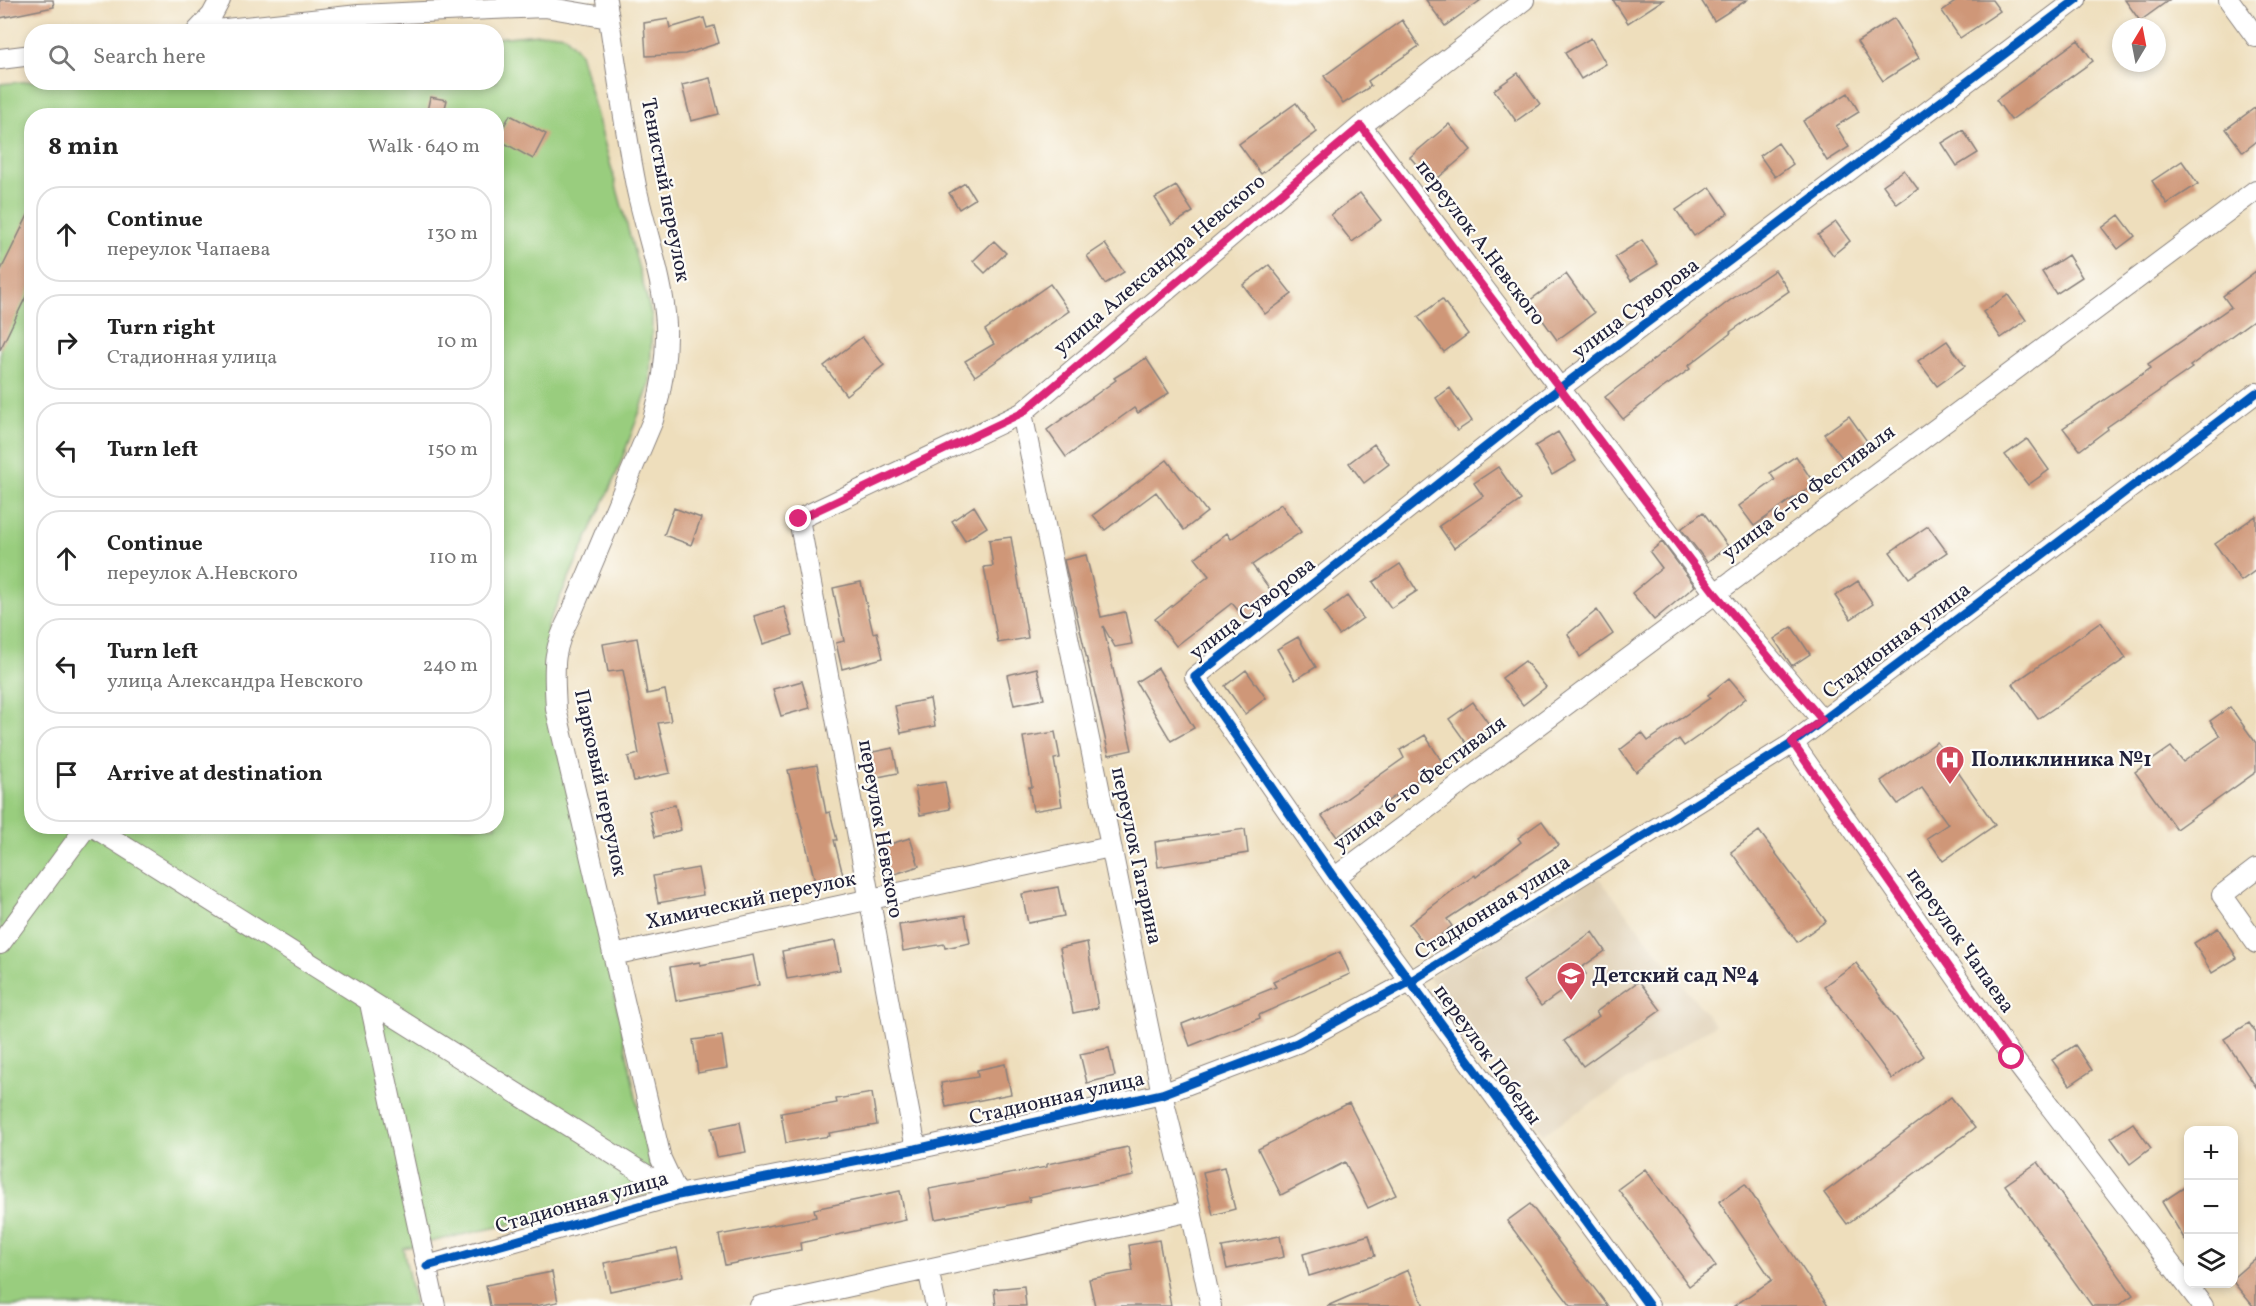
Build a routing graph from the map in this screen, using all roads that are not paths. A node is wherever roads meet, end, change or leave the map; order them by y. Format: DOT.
graph roads {
  1 [pos="220,0"];
  2 [pos="1524,0"];
  3 [pos="2076,0"];
  4 [pos="2229,0"];
  5 [pos="608,9"];
  6 [pos="204,24"];
  7 [pos="273,24"];
  8 [pos="2256,37"];
  9 [pos="24,56"];
  10 [pos="0,59"];
  11 [pos="1361,126"];
  12 [pos="2256,190"];
  13 [pos="1560,388"];
  14 [pos="661,391"];
  15 [pos="2256,393"];
  16 [pos="1022,413"];
  17 [pos="799,519"];
  18 [pos="1715,593"];
  19 [pos="1195,677"];
  20 [pos="1822,720"];
  21 [pos="1792,742"];
  22 [pos="81,834"];
  23 [pos="105,834"];
  24 [pos="1110,847"];
  25 [pos="2256,868"];
  26 [pos="1334,878"];
  27 [pos="869,899"];
  28 [pos="2256,943"];
  29 [pos="0,944"];
  30 [pos="613,956"];
  31 [pos="1411,981"];
  32 [pos="370,1003"];
  33 [pos="1162,1094"];
  34 [pos="916,1149"];
  35 [pos="678,1195"];
  36 [pos="1191,1212"];
  37 [pos="426,1266"];
  38 [pos="928,1269"];
  39 [pos="435,1306"];
  40 [pos="760,1306"];
  41 [pos="936,1306"];
  42 [pos="1211,1306"];
  43 [pos="1649,1306"];
  44 [pos="2203,1306"];
  1 -- 6 [label="street"];
  2 -- 11 [label="street, улица Александра Невского"];
  3 -- 13 [label="street, улица Суворова"];
  4 -- 8 [label="street"];
  5 -- 7 [label="street"];
  5 -- 14 [label="street, Тенистый переулок"];
  9 -- 10 [label="street"];
  11 -- 13 [label="street, переулок А.Невского"];
  11 -- 16 [label="street, улица Александра Невского"];
  12 -- 18 [label="street, улица 6-го Фестиваля"];
  13 -- 18 [label="street, переулок А.Невского"];
  13 -- 19 [label="street, улица Суворова"];
  14 -- 30 [label="street, Парковый переулок"];
  15 -- 20 [label="street, Стадионная улица"];
  16 -- 17 [label="street, улица Александра Невского"];
  16 -- 24 [label="street, переулок Гагарина"];
  17 -- 27 [label="street, переулок Невского"];
  18 -- 20 [label="street, переулок А.Невского"];
  18 -- 26 [label="street, улица 6-го Фестиваля"];
  19 -- 26 [label="street, переулок Победы"];
  20 -- 21 [label="street, Стадионная улица"];
  21 -- 31 [label="street, Стадионная улица"];
  21 -- 44 [label="street, переулок Чапаева"];
  22 -- 29 [label="street"];
  23 -- 32 [label="street"];
  24 -- 27 [label="street, Химический переулок"];
  24 -- 33 [label="street, переулок Гагарина"];
  25 -- 28 [label="street"];
  26 -- 31 [label="street, переулок Победы"];
  27 -- 30 [label="street, Химический переулок"];
  27 -- 34 [label="street, переулок Невского"];
  30 -- 35 [label="street, Парковый переулок"];
  31 -- 33 [label="street, Стадионная улица"];
  31 -- 43 [label="street, переулок Победы"];
  32 -- 35 [label="street"];
  32 -- 37 [label="street"];
  33 -- 34 [label="street, Стадионная улица"];
  33 -- 36 [label="street, переулок Гагарина"];
  34 -- 35 [label="street, Стадионная улица"];
  35 -- 37 [label="street, Стадионная улица"];
  36 -- 38 [label="street"];
  36 -- 42 [label="street, переулок Гагарина"];
  37 -- 39 [label="street"];
  38 -- 40 [label="street"];
  38 -- 41 [label="street"];
}
